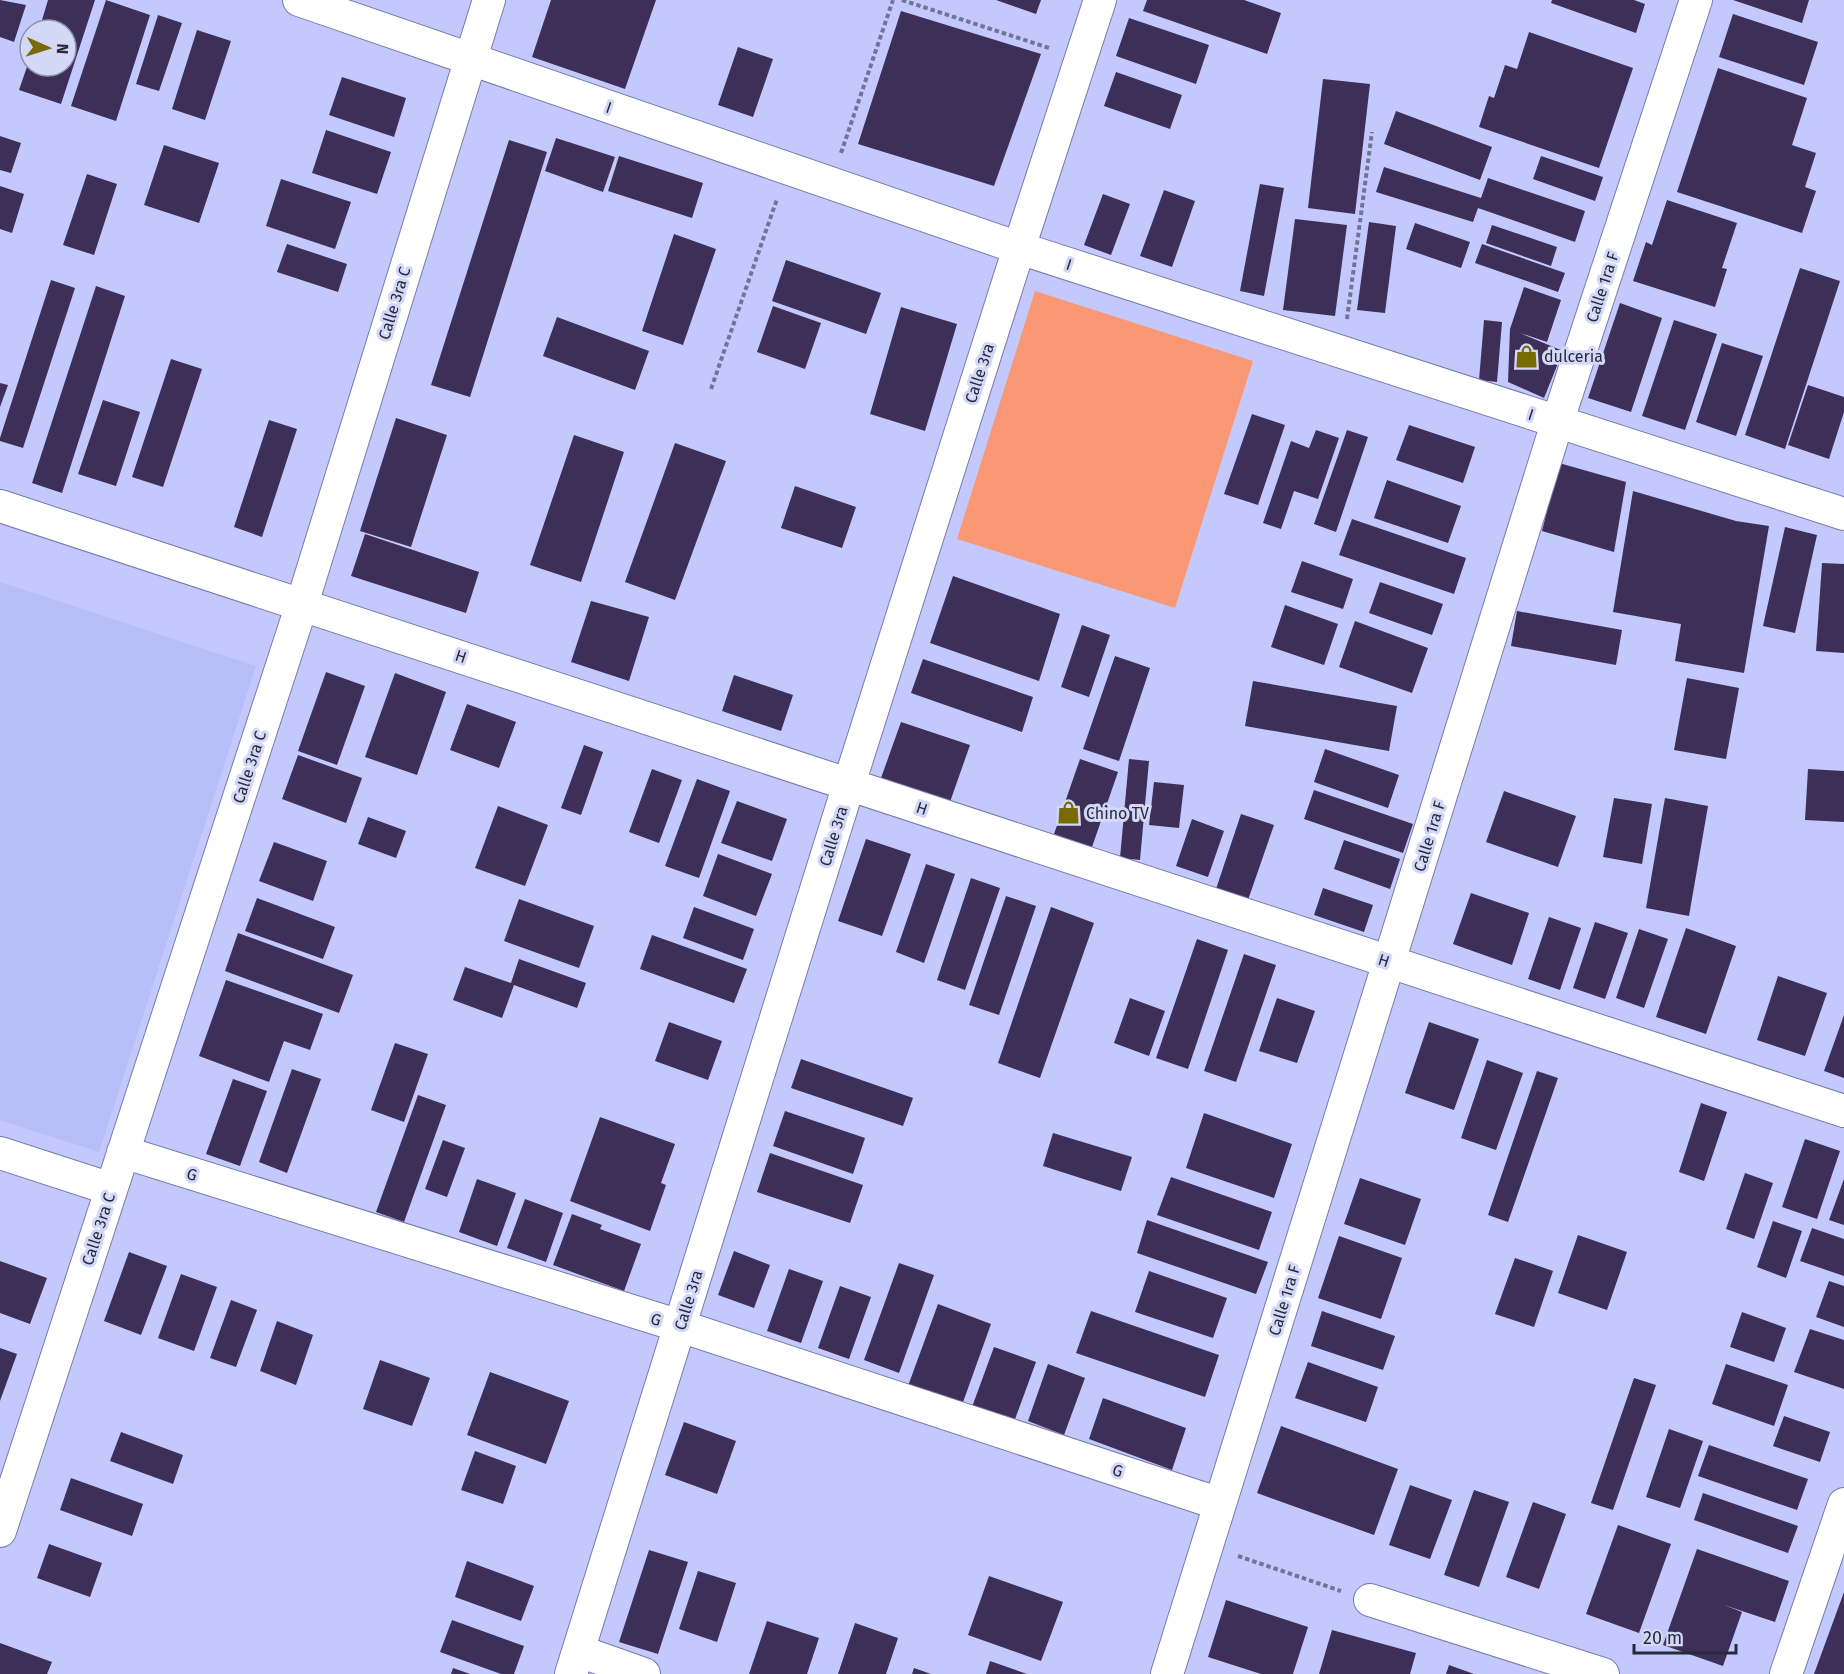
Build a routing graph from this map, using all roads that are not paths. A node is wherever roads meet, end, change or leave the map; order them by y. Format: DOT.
graph roads {
  1 [pos="299,0"];
  2 [pos="489,0"];
  3 [pos="1100,0"];
  4 [pos="1696,0"];
  5 [pos="470,58"];
  6 [pos="1019,248"];
  7 [pos="1557,423"];
  8 [pos="0,506"];
  9 [pos="1844,514"];
  10 [pos="302,604"];
  11 [pos="849,784"];
  12 [pos="1390,962"];
  13 [pos="1844,1111"];
  14 [pos="123,1152"];
  15 [pos="0,1153"];
  16 [pos="111,1189"];
  17 [pos="680,1326"];
  18 [pos="1221,1504"];
  19 [pos="1844,1504"];
  20 [pos="0,1531"];
  21 [pos="1370,1600"];
  22 [pos="575,1663"];
  23 [pos="644,1674"];
  24 [pos="1167,1674"];
  25 [pos="1603,1674"];
  26 [pos="1786,1674"];
  1 -- 5 [label="street, I"];
  2 -- 5 [label="street, Calle 3ra C"];
  3 -- 6 [label="street, Calle 3ra"];
  4 -- 7 [label="street, Calle 1ra F"];
  5 -- 6 [label="street, I"];
  5 -- 10 [label="street, Calle 3ra C"];
  6 -- 7 [label="street, I"];
  6 -- 11 [label="street, Calle 3ra"];
  7 -- 9 [label="street, I"];
  7 -- 12 [label="street, Calle 1ra F"];
  8 -- 10 [label="street, H"];
  10 -- 11 [label="street, H"];
  10 -- 14 [label="street, Calle 3ra C"];
  11 -- 12 [label="street, H"];
  11 -- 17 [label="street, Calle 3ra"];
  12 -- 13 [label="street, H"];
  12 -- 18 [label="street, Calle 1ra F"];
  14 -- 16 [label="street, Calle 3ra C"];
  14 -- 17 [label="street, G"];
  15 -- 16 [label="street"];
  16 -- 20 [label="street, Calle 3ra C"];
  17 -- 18 [label="street, G"];
  17 -- 22 [label="street, Calle 3ra"];
  18 -- 24 [label="street, Calle 1ra F"];
  19 -- 26 [label="street"];
  21 -- 25 [label="street"];
  22 -- 23 [label="street"];
}
